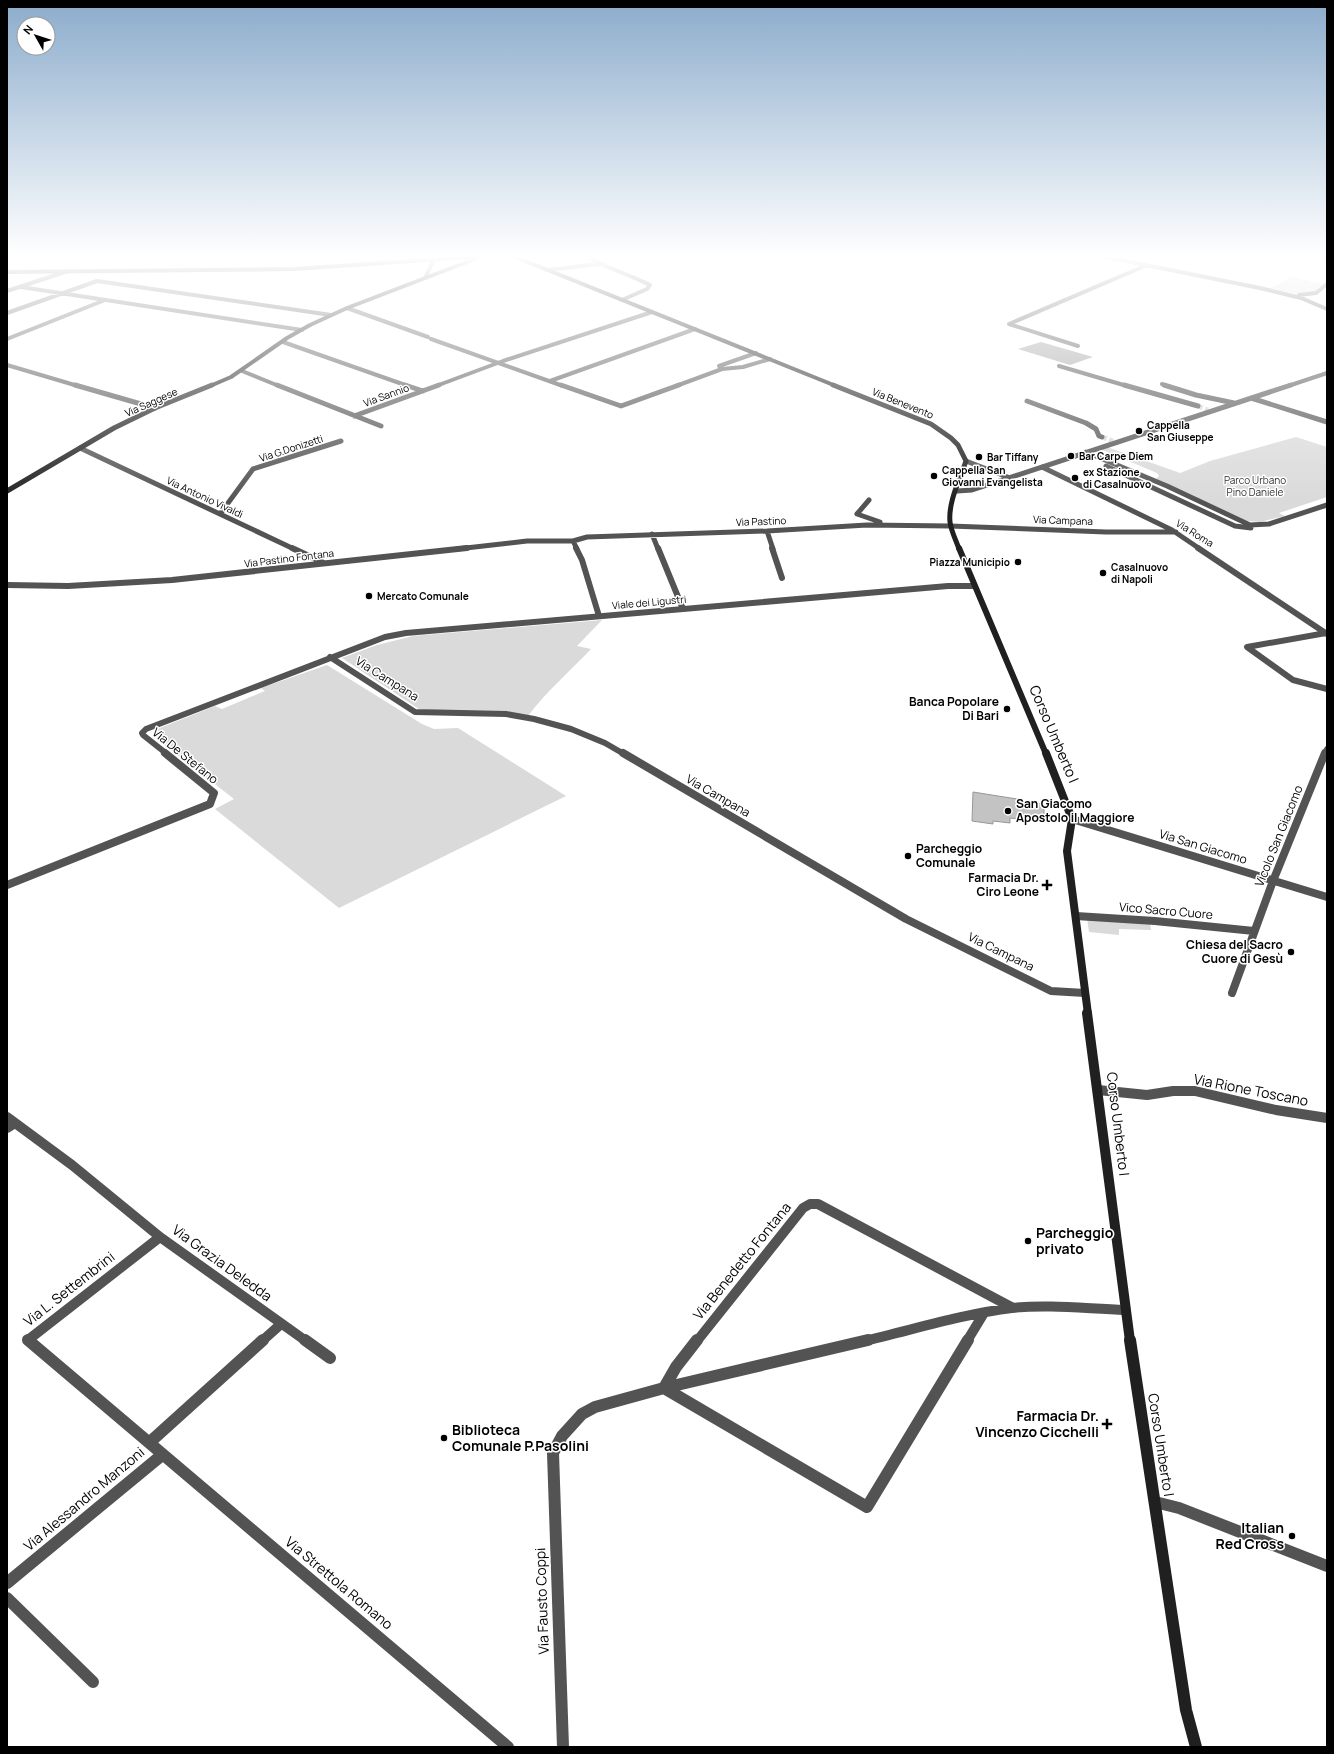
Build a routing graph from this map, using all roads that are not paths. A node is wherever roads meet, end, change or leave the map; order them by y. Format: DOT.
graph roads {
  1 [pos="290,338"];
  2 [pos="430,338"];
  3 [pos="574,338"];
  4 [pos="670,338"];
  5 [pos="718,338"];
  6 [pos="1052,338"];
  7 [pos="283,342"];
  8 [pos="1078,346"];
  9 [pos="756,353"];
  10 [pos="770,359"];
  11 [pos="499,363"];
  12 [pos="7,365"];
  13 [pos="1059,366"];
  14 [pos="242,371"];
  15 [pos="1325,375"];
  16 [pos="550,381"];
  17 [pos="676,381"];
  18 [pos="1162,384"];
  19 [pos="423,391"];
  20 [pos="1252,398"];
  21 [pos="1027,401"];
  22 [pos="1234,403"];
  23 [pos="1198,406"];
  24 [pos="156,408"];
  25 [pos="354,416"];
  26 [pos="1327,422"];
  27 [pos="381,426"];
  28 [pos="1102,437"];
  29 [pos="341,440"];
  30 [pos="80,448"];
  31 [pos="1086,452"];
  32 [pos="1074,457"];
  33 [pos="966,461"];
  34 [pos="1042,467"];
  35 [pos="1010,478"];
  36 [pos="7,491"];
  37 [pos="957,491"];
  38 [pos="869,500"];
  39 [pos="1327,505"];
  40 [pos="220,514"];
  41 [pos="886,525"];
  42 [pos="1260,525"];
  43 [pos="950,526"];
  44 [pos="767,531"];
  45 [pos="1176,532"];
  46 [pos="652,534"];
  47 [pos="573,541"];
  48 [pos="323,563"];
  49 [pos="782,578"];
  50 [pos="7,585"];
  51 [pos="974,586"];
  52 [pos="684,609"];
  53 [pos="599,616"];
  54 [pos="1326,633"];
  55 [pos="330,657"];
  56 [pos="1327,688"];
  57 [pos="1327,749"];
  58 [pos="1072,819"];
  59 [pos="1273,881"];
  60 [pos="7,884"];
  61 [pos="1327,897"];
  62 [pos="1076,916"];
  63 [pos="1254,931"];
  64 [pos="1084,993"];
  65 [pos="1232,993"];
  66 [pos="1098,1090"];
  67 [pos="1327,1118"];
  68 [pos="10,1123"];
  69 [pos="160,1237"];
  70 [pos="1013,1308"];
  71 [pos="1125,1310"];
  72 [pos="984,1313"];
  73 [pos="281,1324"];
  74 [pos="330,1358"];
  75 [pos="664,1388"];
  76 [pos="150,1442"];
  77 [pos="553,1453"];
  78 [pos="162,1454"];
  79 [pos="1155,1502"];
  80 [pos="1327,1566"];
  81 [pos="7,1583"];
  82 [pos="7,1598"];
  83 [pos="93,1682"];
  84 [pos="508,1747"];
  85 [pos="563,1747"];
  86 [pos="1196,1747"];
  1 -- 7 [label="main road, Via Saggese"];
  2 -- 11 [label="street"];
  3 -- 11 [label="street, Via Sannio"];
  4 -- 16 [label="street"];
  5 -- 9 [label="main road, Via Benevento"];
  6 -- 8 [label="street"];
  7 -- 14 [label="main road, Via Saggese"];
  7 -- 19 [label="street"];
  9 -- 10 [label="main road, Via Benevento"];
  9 -- 17 [label="street"];
  10 -- 16 [label="street"];
  10 -- 33 [label="main road, Via Benevento"];
  11 -- 16 [label="street"];
  11 -- 19 [label="street, Via Sannio"];
  12 -- 24 [label="street"];
  13 -- 23 [label="street"];
  14 -- 24 [label="main road, Via Saggese"];
  14 -- 25 [label="street"];
  15 -- 20 [label="street"];
  18 -- 22 [label="street"];
  19 -- 25 [label="street, Via Sannio"];
  20 -- 22 [label="street"];
  20 -- 26 [label="street"];
  21 -- 28 [label="street"];
  22 -- 31 [label="street"];
  24 -- 30 [label="main road, Via Saggese"];
  25 -- 27 [label="street"];
  29 -- 40 [label="street, Via G.Donizetti"];
  30 -- 36 [label="main road, Via Saggese"];
  30 -- 40 [label="street, Via Antonio Vivaldi"];
  31 -- 32 [label="street"];
  31 -- 42 [label="street"];
  32 -- 34 [label="street"];
  32 -- 42 [label="street"];
  33 -- 35 [label="street"];
  33 -- 37 [label="main road"];
  34 -- 35 [label="street"];
  34 -- 45 [label="street, Via Roma"];
  35 -- 37 [label="street"];
  37 -- 43 [label="main road"];
  38 -- 41 [label="street"];
  39 -- 42 [label="street"];
  40 -- 48 [label="street, Via Antonio Vivaldi"];
  41 -- 43 [label="street, Via Pastino"];
  41 -- 44 [label="street, Via Pastino"];
  43 -- 45 [label="street, Via Campana"];
  43 -- 51 [label="main road, Corso Umberto I"];
  44 -- 46 [label="street, Via Pastino"];
  44 -- 49 [label="street"];
  45 -- 54 [label="street, Via Roma"];
  46 -- 47 [label="street, Via Pastino"];
  46 -- 52 [label="street"];
  47 -- 48 [label="street, Via Pastino Fontana"];
  47 -- 53 [label="street"];
  48 -- 50 [label="street, Via Pastino Fontana"];
  51 -- 52 [label="street, Viale dei Ligustri"];
  51 -- 58 [label="main road, Corso Umberto I"];
  52 -- 53 [label="street, Viale dei Ligustri"];
  53 -- 55 [label="street, Viale dei Ligustri"];
  54 -- 56 [label="street"];
  55 -- 60 [label="street, Via De Stefano"];
  55 -- 64 [label="street, Via Campana"];
  57 -- 59 [label="street, Vicolo San Giacomo"];
  58 -- 59 [label="street, Via San Giacomo"];
  58 -- 62 [label="main road, Corso Umberto I"];
  59 -- 61 [label="street, Via San Giacomo"];
  59 -- 63 [label="street, Vicolo San Giacomo"];
  62 -- 63 [label="street, Vico Sacro Cuore"];
  62 -- 64 [label="main road, Corso Umberto I"];
  63 -- 65 [label="street, Vicolo San Giacomo"];
  64 -- 66 [label="main road, Corso Umberto I"];
  66 -- 67 [label="street, Via Rione Toscano"];
  66 -- 71 [label="main road, Corso Umberto I"];
  68 -- 69 [label="street, Via Grazia Deledda"];
  69 -- 73 [label="street, Via Grazia Deledda"];
  69 -- 76 [label="street, Via L. Settembrini"];
  70 -- 71 [label="street, Via Benedetto Fontana"];
  70 -- 72 [label="street, Via Benedetto Fontana"];
  70 -- 75 [label="street, Via Benedetto Fontana"];
  71 -- 79 [label="main road, Corso Umberto I"];
  72 -- 75 [label="street, Via Benedetto Fontana"];
  72 -- 75 [label="street"];
  73 -- 74 [label="street, Via Grazia Deledda"];
  73 -- 76 [label="street"];
  75 -- 77 [label="street, Via Benedetto Fontana"];
  76 -- 78 [label="street, Via Strettola Romano"];
  77 -- 85 [label="street, Via Fausto Coppi"];
  78 -- 81 [label="street, Via Alessandro Manzoni"];
  78 -- 84 [label="street, Via Strettola Romano"];
  79 -- 80 [label="street"];
  79 -- 86 [label="main road, Corso Umberto I"];
  82 -- 83 [label="street"];
}
